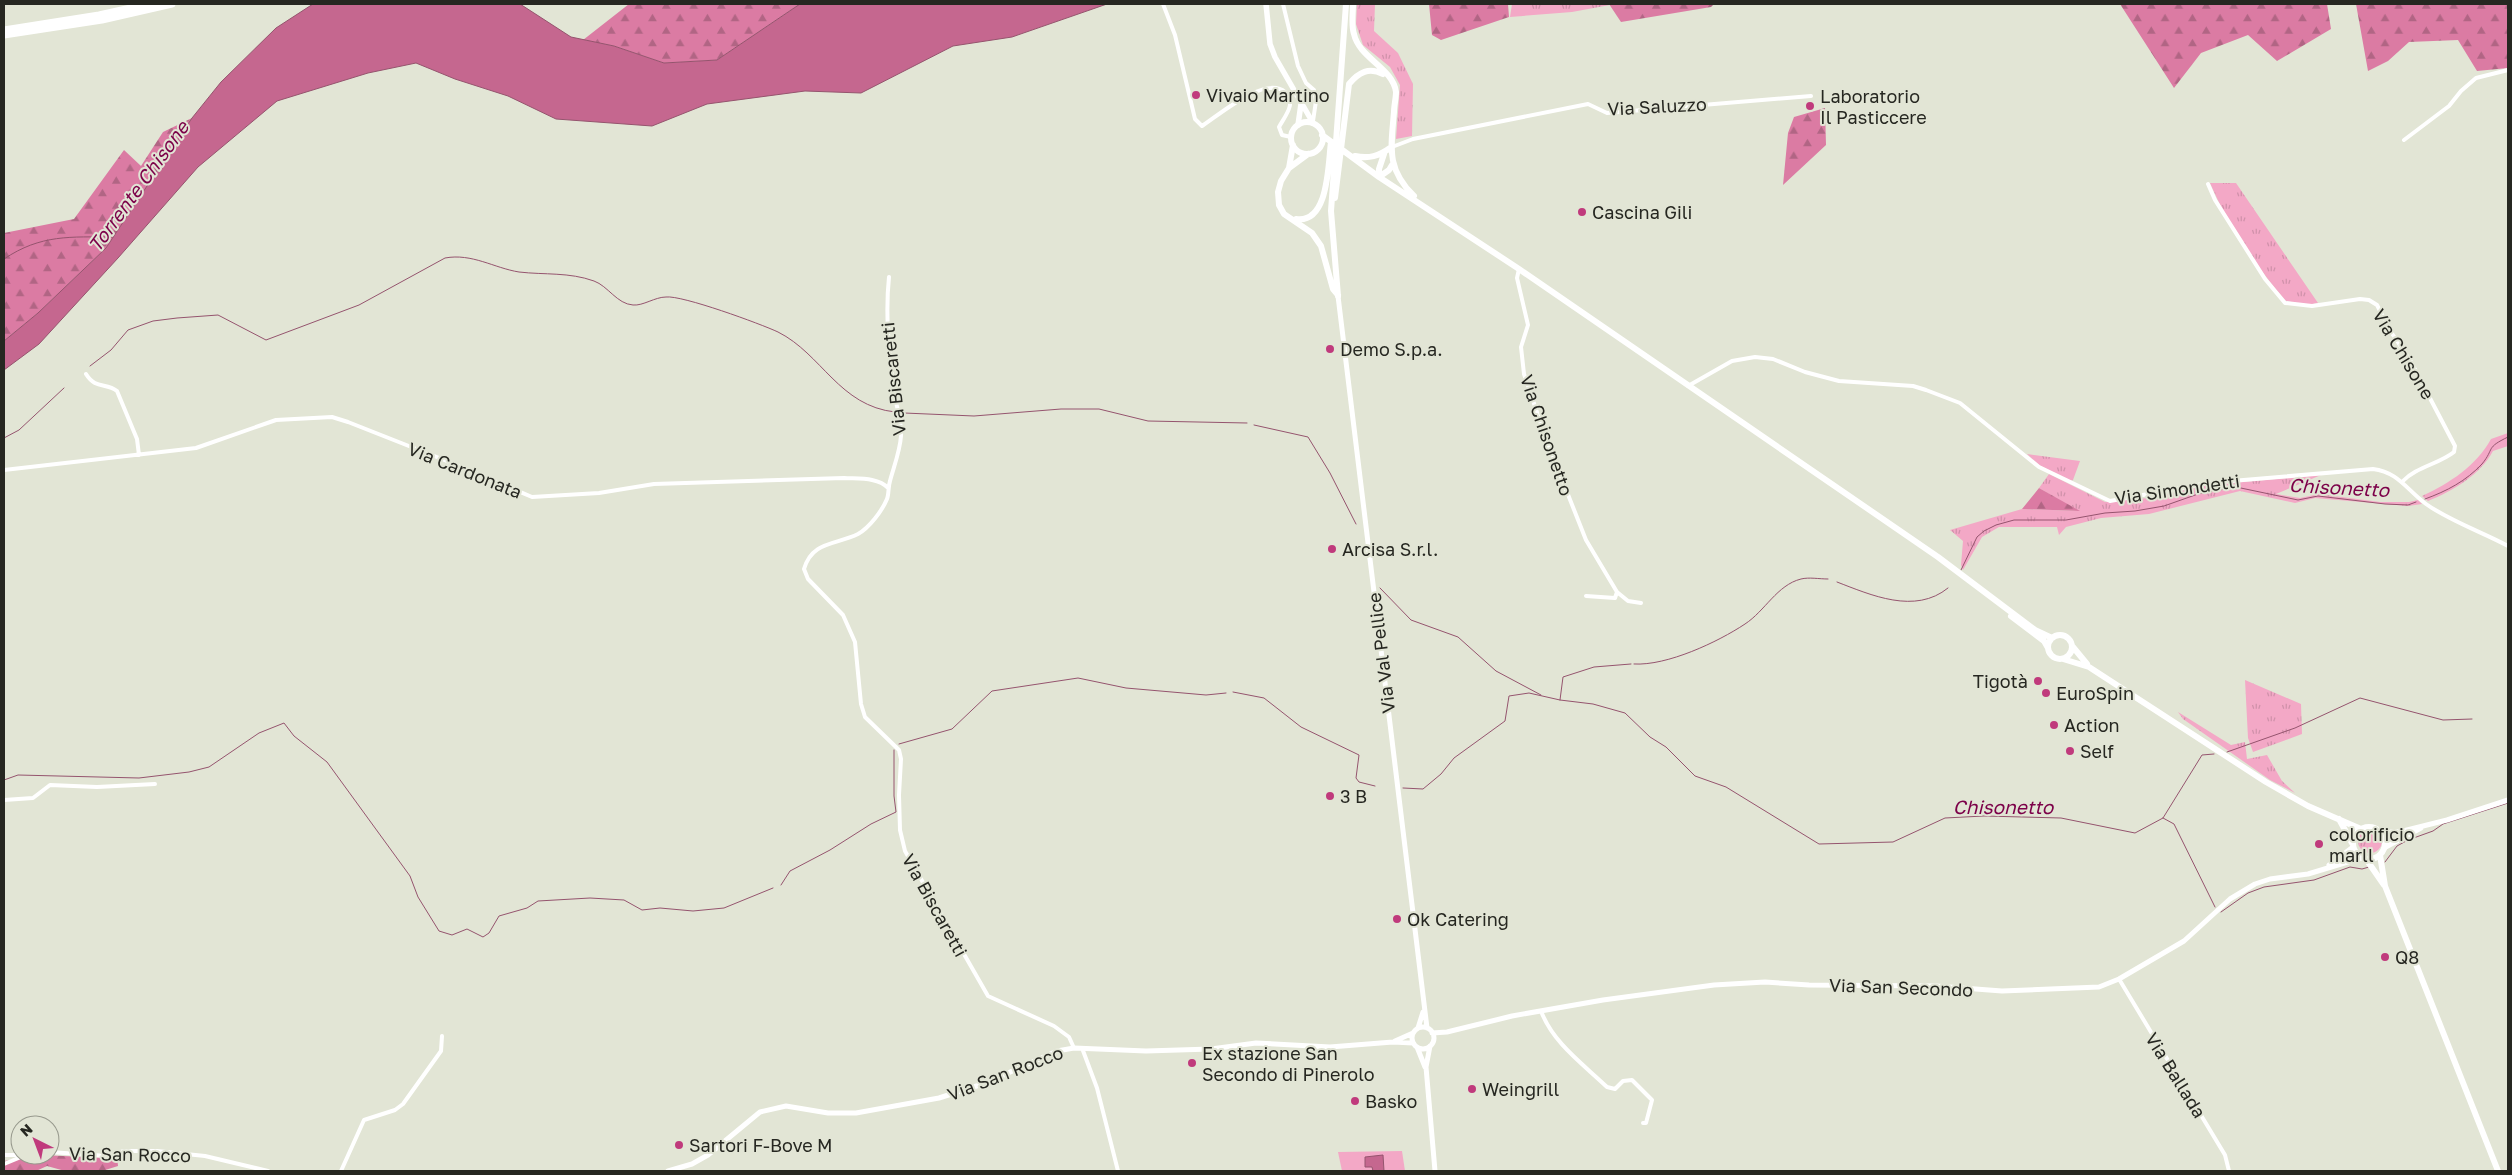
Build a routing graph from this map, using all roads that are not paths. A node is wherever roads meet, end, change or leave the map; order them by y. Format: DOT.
graph roads {
  1 [pos="149,4"];
  2 [pos="172,4"];
  3 [pos="1163,4"];
  4 [pos="1266,4"];
  5 [pos="1283,4"];
  6 [pos="1346,4"];
  7 [pos="1353,4"];
  8 [pos="4,30"];
  9 [pos="4,35"];
  10 [pos="2508,70"];
  11 [pos="1388,76"];
  12 [pos="1811,96"];
  13 [pos="1301,104"];
  14 [pos="1313,123"];
  15 [pos="1298,125"];
  16 [pos="1322,135"];
  17 [pos="2404,140"];
  18 [pos="1292,141"];
  19 [pos="1336,141"];
  20 [pos="1390,148"];
  21 [pos="1318,150"];
  22 [pos="1308,154"];
  23 [pos="1384,154"];
  24 [pos="1352,156"];
  25 [pos="1334,158"];
  26 [pos="1392,165"];
  27 [pos="1289,168"];
  28 [pos="1380,177"];
  29 [pos="2208,184"];
  30 [pos="1439,215"];
  31 [pos="1291,218"];
  32 [pos="1519,269"];
  33 [pos="888,277"];
  34 [pos="1338,296"];
  35 [pos="86,374"];
  36 [pos="1688,386"];
  37 [pos="140,455"];
  38 [pos="4,470"];
  39 [pos="2403,481"];
  40 [pos="888,488"];
  41 [pos="2508,546"];
  42 [pos="1921,547"];
  43 [pos="1617,592"];
  44 [pos="1586,596"];
  45 [pos="1641,603"];
  46 [pos="2052,638"];
  47 [pos="2072,643"];
  48 [pos="2048,648"];
  49 [pos="2063,659"];
  50 [pos="2089,667"];
  51 [pos="155,784"];
  52 [pos="4,800"];
  53 [pos="2508,800"];
  54 [pos="2338,818"];
  55 [pos="2438,821"];
  56 [pos="2361,829"];
  57 [pos="2381,833"];
  58 [pos="2352,845"];
  59 [pos="2384,848"];
  60 [pos="2380,855"];
  61 [pos="2364,858"];
  62 [pos="2325,869"];
  63 [pos="2385,886"];
  64 [pos="2119,979"];
  65 [pos="1424,1009"];
  66 [pos="1541,1011"];
  67 [pos="1418,1028"];
  68 [pos="1427,1028"];
  69 [pos="1447,1032"];
  70 [pos="1413,1033"];
  71 [pos="1432,1033"];
  72 [pos="442,1036"];
  73 [pos="1393,1042"];
  74 [pos="1431,1044"];
  75 [pos="1415,1045"];
  76 [pos="1074,1048"];
  77 [pos="1082,1048"];
  78 [pos="1426,1067"];
  79 [pos="1643,1123"];
  80 [pos="60,1153"];
  81 [pos="268,1171"];
  82 [pos="341,1171"];
  83 [pos="668,1171"];
  84 [pos="1118,1171"];
  85 [pos="1435,1171"];
  86 [pos="2229,1171"];
  87 [pos="2498,1171"];
  1 -- 8 [label="highway"];
  2 -- 9 [label="highway"];
  3 -- 18 [label="street"];
  4 -- 13 [label="main road"];
  5 -- 14 [label="street"];
  6 -- 19 [label="main road"];
  7 -- 11 [label="main road"];
  10 -- 17 [label="street"];
  11 -- 19 [label="main road"];
  11 -- 20 [label="main road"];
  12 -- 20 [label="street, Via Saluzzo"];
  13 -- 14 [label="main road"];
  13 -- 15 [label="main road"];
  14 -- 15 [label="main road"];
  14 -- 16 [label="main road"];
  15 -- 18 [label="main road"];
  16 -- 19 [label="main road"];
  16 -- 21 [label="main road"];
  18 -- 22 [label="main road"];
  18 -- 27 [label="main road"];
  19 -- 21 [label="main road"];
  19 -- 24 [label="main road"];
  19 -- 25 [label="main road"];
  20 -- 23 [label="main road"];
  20 -- 26 [label="main road"];
  21 -- 22 [label="main road"];
  22 -- 27 [label="main road"];
  23 -- 24 [label="main road"];
  23 -- 28 [label="main road"];
  24 -- 28 [label="main road"];
  25 -- 31 [label="main road"];
  25 -- 34 [label="main road"];
  26 -- 28 [label="main road"];
  26 -- 30 [label="main road"];
  27 -- 31 [label="main road"];
  28 -- 30 [label="main road"];
  29 -- 39 [label="street, Via Chisone"];
  30 -- 32 [label="main road"];
  31 -- 34 [label="main road"];
  32 -- 36 [label="main road"];
  32 -- 43 [label="street, Via Chisonetto"];
  33 -- 40 [label="street, Via Biscaretti"];
  34 -- 65 [label="street, Via Val Pellice"];
  35 -- 37 [label="street"];
  36 -- 39 [label="street, Via Simondetti"];
  36 -- 42 [label="main road"];
  37 -- 38 [label="street, Via Cardonata"];
  37 -- 40 [label="street, Via Cardonata"];
  39 -- 41 [label="street, Via Simondetti"];
  40 -- 76 [label="street, Via Biscaretti"];
  42 -- 46 [label="main road"];
  42 -- 48 [label="main road"];
  43 -- 44 [label="street"];
  43 -- 45 [label="street"];
  46 -- 47 [label="main road"];
  46 -- 48 [label="main road"];
  47 -- 49 [label="main road"];
  47 -- 50 [label="main road"];
  48 -- 49 [label="main road"];
  49 -- 50 [label="main road"];
  50 -- 54 [label="main road"];
  51 -- 52 [label="street"];
  53 -- 55 [label="street"];
  54 -- 56 [label="main road"];
  54 -- 58 [label="main road"];
  55 -- 57 [label="street"];
  55 -- 59 [label="street"];
  56 -- 57 [label="main road"];
  56 -- 58 [label="main road"];
  57 -- 59 [label="main road"];
  58 -- 61 [label="main road"];
  58 -- 62 [label="street"];
  59 -- 60 [label="main road"];
  60 -- 61 [label="main road"];
  60 -- 63 [label="main road"];
  61 -- 62 [label="street, Via San Secondo"];
  61 -- 63 [label="main road"];
  62 -- 64 [label="street, Via San Secondo"];
  63 -- 87 [label="main road"];
  64 -- 66 [label="street, Via San Secondo"];
  64 -- 86 [label="street, Via Ballada"];
  65 -- 67 [label="street"];
  65 -- 68 [label="street, Via Val Pellice"];
  66 -- 69 [label="street, Via San Secondo"];
  66 -- 79 [label="street"];
  67 -- 68 [label="street"];
  67 -- 70 [label="street"];
  68 -- 71 [label="street"];
  69 -- 71 [label="street"];
  69 -- 74 [label="street"];
  70 -- 73 [label="street, Via San Rocco"];
  70 -- 75 [label="street"];
  71 -- 74 [label="street"];
  72 -- 82 [label="street"];
  73 -- 75 [label="street, Via San Rocco"];
  73 -- 77 [label="street, Via San Rocco"];
  74 -- 75 [label="street"];
  74 -- 78 [label="street"];
  75 -- 78 [label="street"];
  76 -- 77 [label="street, Via San Rocco"];
  76 -- 83 [label="street, Via San Rocco"];
  77 -- 84 [label="street"];
  78 -- 85 [label="street"];
  80 -- 81 [label="street, Via San Rocco"];
}
